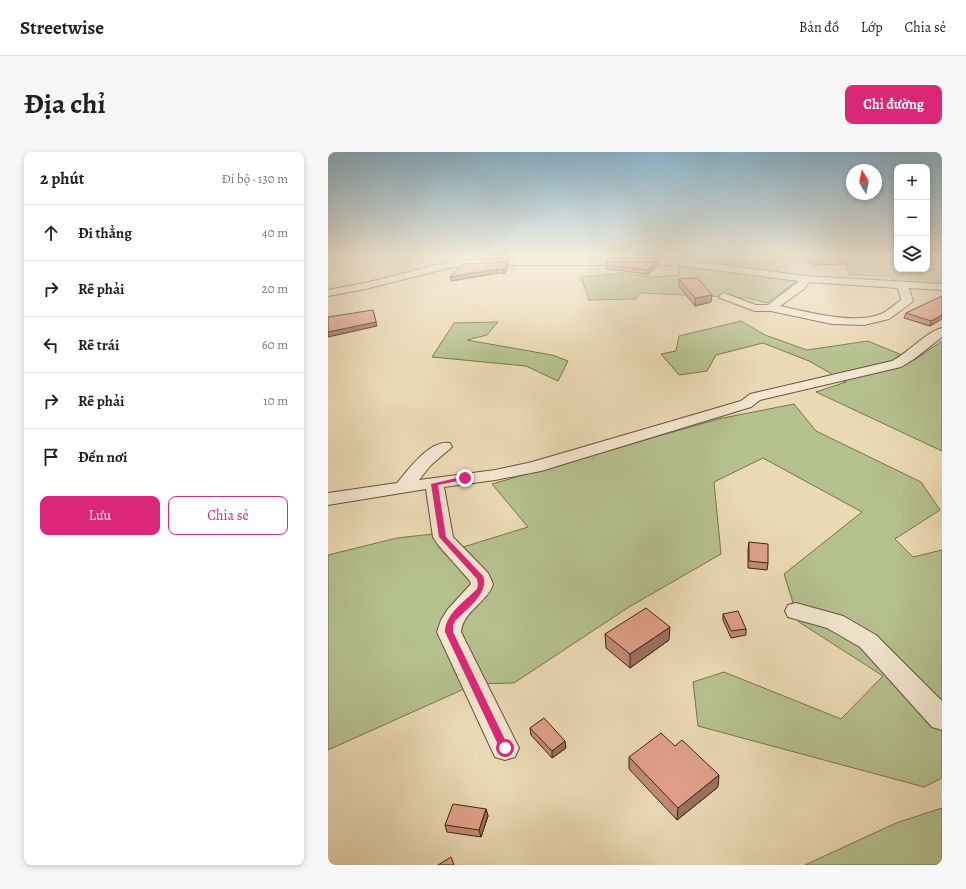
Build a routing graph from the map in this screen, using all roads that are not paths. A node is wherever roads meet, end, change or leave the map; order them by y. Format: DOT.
graph roads {
  1 [pos="350,289"];
  2 [pos="797,289"];
  3 [pos="904,289"];
  4 [pos="328,294"];
  5 [pos="724,296"];
  6 [pos="771,308"];
  7 [pos="942,332"];
  8 [pos="444,447"];
  9 [pos="434,484"];
  10 [pos="402,488"];
  11 [pos="328,499"];
  12 [pos="796,610"];
  13 [pos="942,719"];
  14 [pos="505,748"];
  1 -- 4 [label="street"];
  2 -- 6 [label="street"];
  3 -- 6 [label="street"];
  5 -- 6 [label="street"];
  7 -- 9 [label="street"];
  8 -- 10 [label="street"];
  9 -- 10 [label="street"];
  9 -- 14 [label="street"];
  10 -- 11 [label="street"];
  12 -- 13 [label="street"];
}
